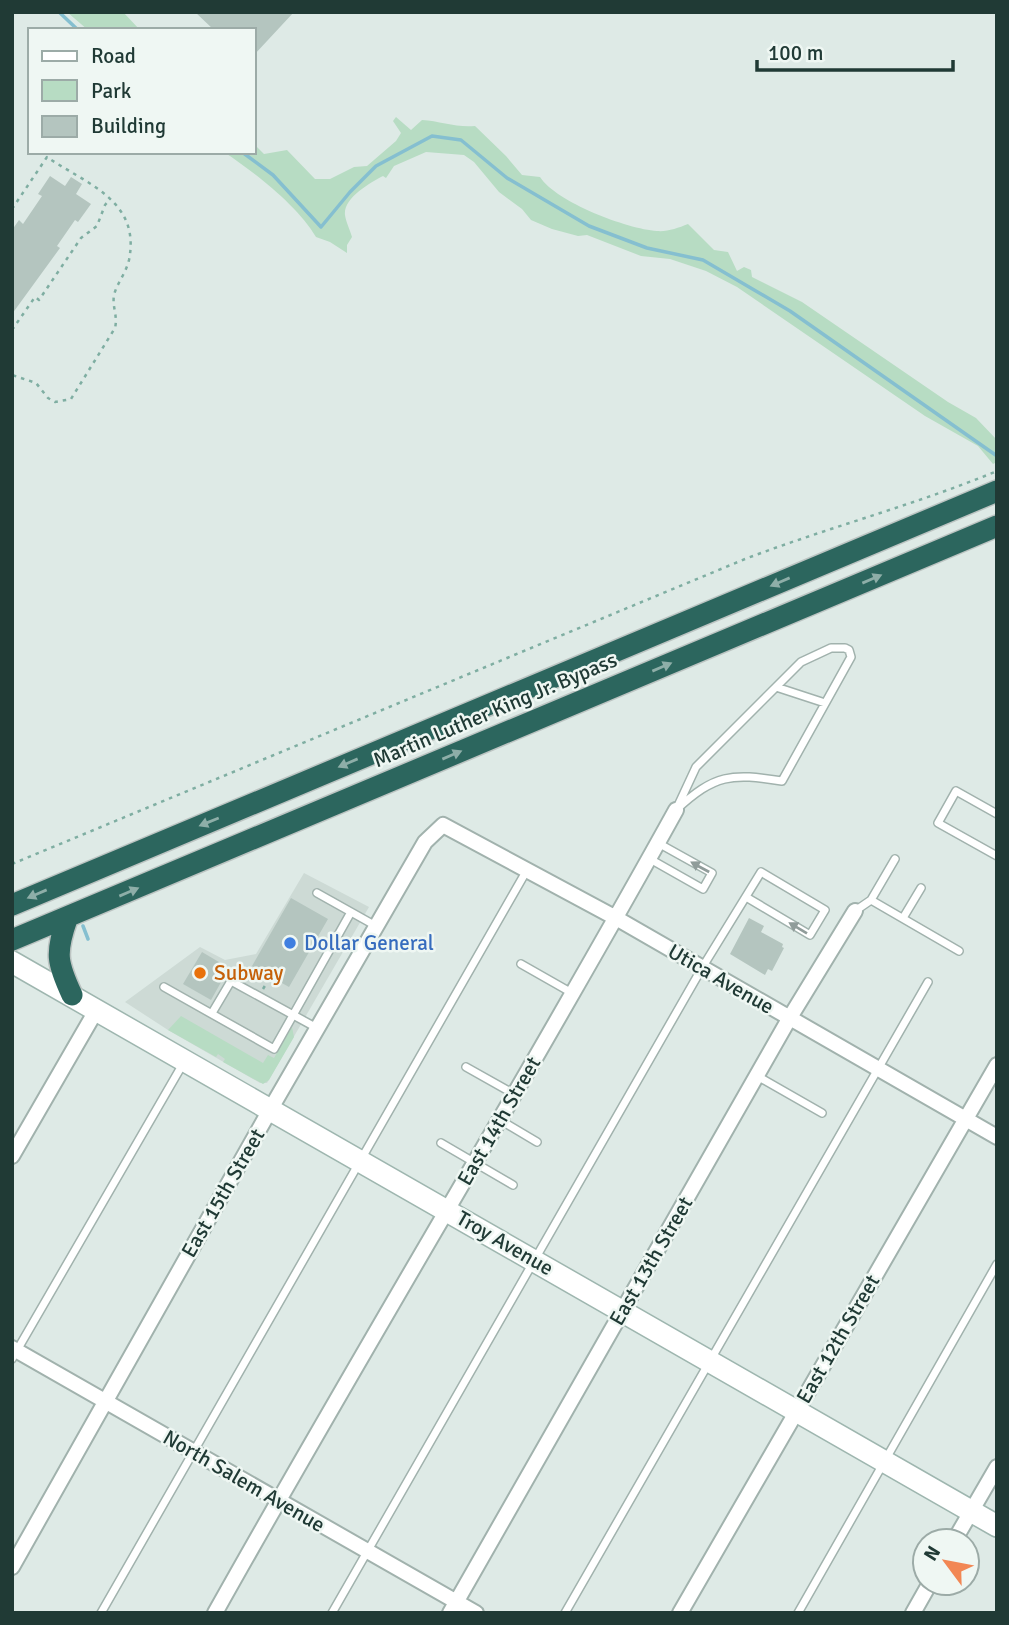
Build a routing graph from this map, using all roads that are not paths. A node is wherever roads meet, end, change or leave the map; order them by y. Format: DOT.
graph roads {
  1 [pos="981,491"];
  2 [pos="997,526"];
  3 [pos="776,687"];
  4 [pos="825,703"];
  5 [pos="677,810"];
  6 [pos="997,814"];
  7 [pos="443,825"];
  8 [pos="658,844"];
  9 [pos="997,856"];
  10 [pos="650,859"];
  11 [pos="895,859"];
  12 [pos="527,870"];
  13 [pos="921,888"];
  14 [pos="317,893"];
  15 [pos="746,897"];
  16 [pos="871,900"];
  17 [pos="12,905"];
  18 [pos="855,911"];
  19 [pos="351,912"];
  20 [pos="616,918"];
  21 [pos="903,918"];
  22 [pos="67,919"];
  23 [pos="376,926"];
  24 [pos="12,940"];
  25 [pos="959,951"];
  26 [pos="12,962"];
  27 [pos="521,964"];
  28 [pos="702,968"];
  29 [pos="928,982"];
  30 [pos="164,987"];
  31 [pos="573,994"];
  32 [pos="72,995"];
  33 [pos="97,1009"];
  34 [pos="212,1013"];
  35 [pos="293,1015"];
  36 [pos="789,1018"];
  37 [pos="317,1028"];
  38 [pos="185,1059"];
  39 [pos="997,1065"];
  40 [pos="466,1067"];
  41 [pos="878,1069"];
  42 [pos="757,1076"];
  43 [pos="515,1095"];
  44 [pos="270,1110"];
  45 [pos="822,1113"];
  46 [pos="500,1120"];
  47 [pos="965,1120"];
  48 [pos="997,1137"];
  49 [pos="537,1142"];
  50 [pos="441,1143"];
  51 [pos="13,1151"];
  52 [pos="359,1160"];
  53 [pos="476,1163"];
  54 [pos="513,1185"];
  55 [pos="448,1211"];
  56 [pos="535,1260"];
  57 [pos="997,1264"];
  58 [pos="623,1311"];
  59 [pos="14,1352"];
  60 [pos="710,1361"];
  61 [pos="104,1401"];
  62 [pos="796,1411"];
  63 [pos="193,1451"];
  64 [pos="883,1462"];
  65 [pos="997,1467"];
  66 [pos="278,1500"];
  67 [pos="971,1512"];
  68 [pos="997,1526"];
  69 [pos="962,1527"];
  70 [pos="368,1551"];
  71 [pos="12,1567"];
  72 [pos="922,1597"];
  73 [pos="453,1607"];
  74 [pos="101,1613"];
  75 [pos="215,1613"];
  76 [pos="332,1613"];
  77 [pos="476,1613"];
  78 [pos="565,1613"];
  79 [pos="680,1613"];
  80 [pos="798,1613"];
  81 [pos="913,1613"];
  1 -- 17 [label="highway, Martin Luther King Jr. Bypass, one-way"];
  22 -- 2 [label="highway, Martin Luther King Jr. Bypass, one-way"];
  3 -- 4 [label="lane"];
  3 -- 4 [label="lane"];
  3 -- 5 [label="lane"];
  4 -- 5 [label="lane"];
  5 -- 8 [label="street, East 14th Street"];
  6 -- 9 [label="lane"];
  7 -- 12 [label="street, Utica Avenue"];
  7 -- 23 [label="street, East 15th Street"];
  8 -- 10 [label="street, East 14th Street"];
  10 -- 8 [label="lane, one-way"];
  10 -- 20 [label="street, East 14th Street"];
  11 -- 16 [label="lane"];
  12 -- 20 [label="street, Utica Avenue"];
  12 -- 52 [label="lane"];
  13 -- 21 [label="lane"];
  14 -- 19 [label="lane"];
  15 -- 15 [label="lane, one-way"];
  15 -- 28 [label="lane"];
  16 -- 18 [label="lane"];
  16 -- 21 [label="lane"];
  18 -- 36 [label="street, East 13th Street"];
  19 -- 23 [label="lane"];
  19 -- 35 [label="lane"];
  20 -- 28 [label="street, Utica Avenue"];
  20 -- 31 [label="street, East 14th Street"];
  21 -- 25 [label="lane"];
  22 -- 24 [label="highway, Martin Luther King Jr. Bypass"];
  22 -- 32 [label="highway"];
  23 -- 37 [label="street, East 15th Street"];
  26 -- 32 [label="street, Troy Avenue"];
  27 -- 31 [label="lane"];
  28 -- 36 [label="street, Utica Avenue"];
  28 -- 56 [label="lane"];
  29 -- 41 [label="lane"];
  30 -- 34 [label="lane"];
  31 -- 43 [label="street, East 14th Street"];
  32 -- 33 [label="street, Troy Avenue"];
  33 -- 38 [label="street, Troy Avenue"];
  33 -- 51 [label="street"];
  34 -- 35 [label="lane"];
  34 -- 35 [label="lane"];
  35 -- 37 [label="lane"];
  36 -- 41 [label="street, Utica Avenue"];
  36 -- 42 [label="street, East 13th Street"];
  37 -- 44 [label="street, East 15th Street"];
  38 -- 44 [label="street, Troy Avenue"];
  38 -- 59 [label="lane"];
  39 -- 47 [label="street, East 12th Street"];
  40 -- 43 [label="lane"];
  41 -- 47 [label="street, Utica Avenue"];
  41 -- 60 [label="lane"];
  42 -- 45 [label="lane"];
  42 -- 58 [label="street, East 13th Street"];
  43 -- 46 [label="street, East 14th Street"];
  44 -- 52 [label="street, Troy Avenue"];
  44 -- 61 [label="street, East 15th Street"];
  46 -- 49 [label="lane"];
  46 -- 53 [label="street, East 14th Street"];
  47 -- 48 [label="street, Utica Avenue"];
  47 -- 62 [label="street, East 12th Street"];
  50 -- 53 [label="lane"];
  52 -- 55 [label="street, Troy Avenue"];
  52 -- 63 [label="lane"];
  53 -- 54 [label="lane"];
  53 -- 55 [label="street, East 14th Street"];
  55 -- 56 [label="street, Troy Avenue"];
  55 -- 66 [label="street, East 14th Street"];
  56 -- 58 [label="street, Troy Avenue"];
  56 -- 70 [label="lane"];
  57 -- 64 [label="lane"];
  58 -- 60 [label="street, Troy Avenue"];
  58 -- 73 [label="street, East 13th Street"];
  59 -- 61 [label="street, North Salem Avenue"];
  60 -- 62 [label="street, Troy Avenue"];
  60 -- 78 [label="lane"];
  61 -- 63 [label="street, North Salem Avenue"];
  61 -- 71 [label="street, East 15th Street"];
  62 -- 64 [label="street, Troy Avenue"];
  62 -- 79 [label="street, East 12th Street"];
  63 -- 66 [label="street, North Salem Avenue"];
  63 -- 74 [label="lane"];
  64 -- 67 [label="street, Troy Avenue"];
  64 -- 80 [label="lane"];
  65 -- 67 [label="street"];
  66 -- 70 [label="street, North Salem Avenue"];
  66 -- 75 [label="street, East 14th Street"];
  67 -- 68 [label="street, Troy Avenue"];
  67 -- 69 [label="street"];
  70 -- 73 [label="street, North Salem Avenue"];
  70 -- 76 [label="lane"];
  72 -- 81 [label="street"];
  73 -- 77 [label="street, North Salem Avenue"];
}
